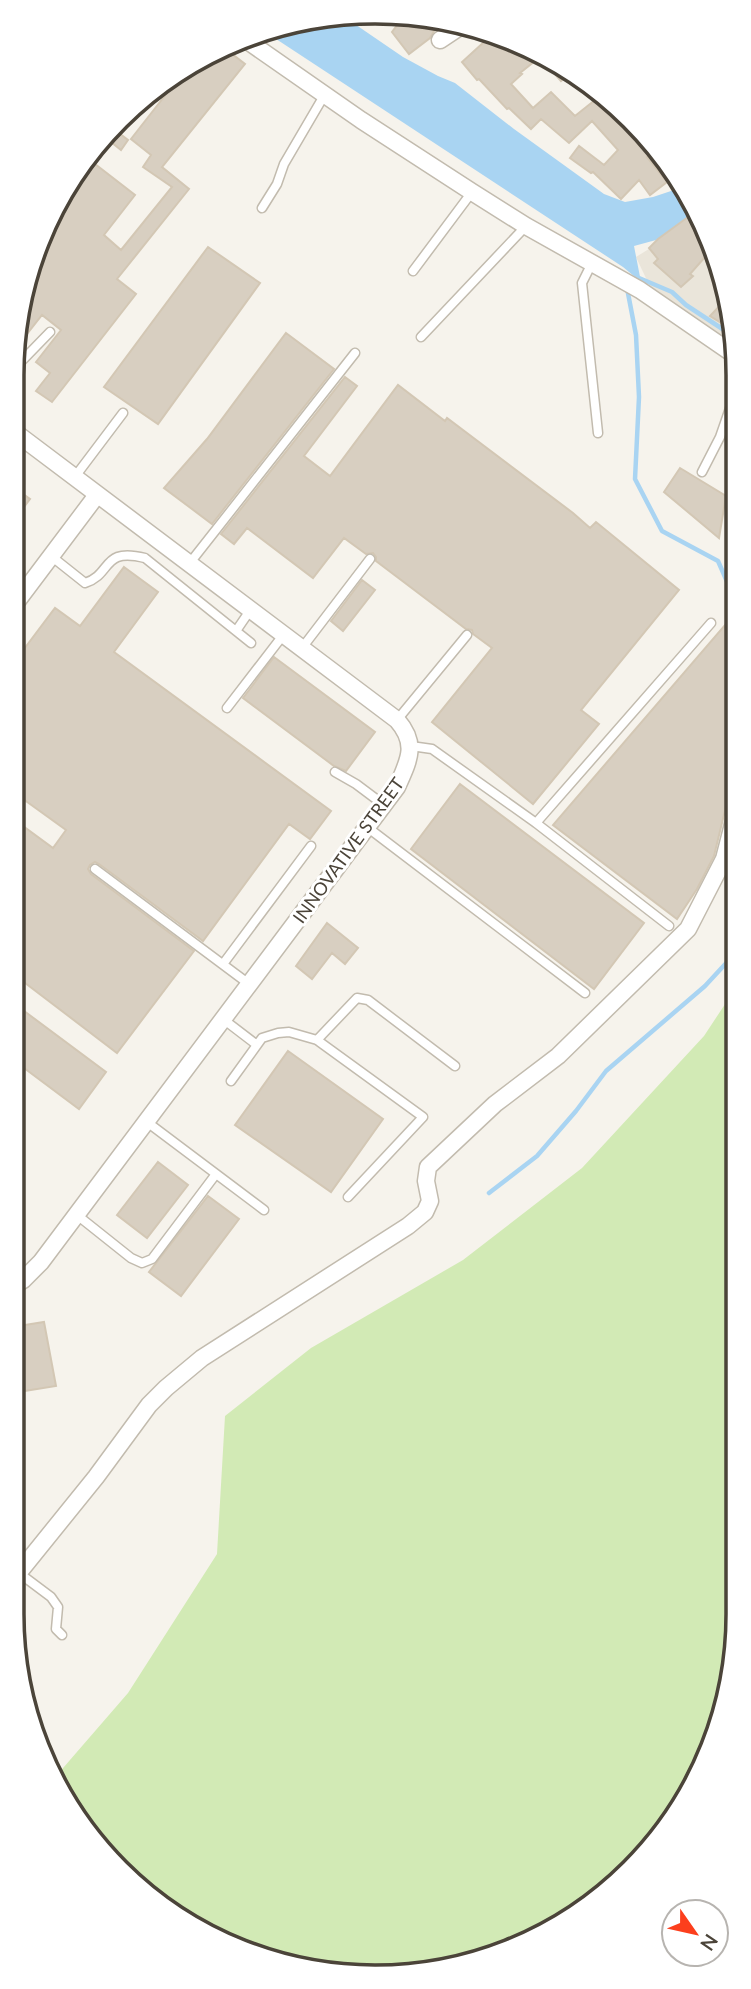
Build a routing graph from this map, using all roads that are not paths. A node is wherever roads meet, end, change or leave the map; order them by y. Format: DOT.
graph roads {
  1 [pos="451,33"];
  2 [pos="440,40"];
  3 [pos="255,46"];
  4 [pos="325,94"];
  5 [pos="472,192"];
  6 [pos="262,208"];
  7 [pos="526,226"];
  8 [pos="592,263"];
  9 [pos="413,271"];
  10 [pos="50,332"];
  11 [pos="421,337"];
  12 [pos="725,349"];
  13 [pos="355,353"];
  14 [pos="25,358"];
  15 [pos="123,413"];
  16 [pos="726,420"];
  17 [pos="598,433"];
  18 [pos="25,440"];
  19 [pos="702,472"];
  20 [pos="74,478"];
  21 [pos="97,495"];
  22 [pos="51,556"];
  23 [pos="370,559"];
  24 [pos="189,564"];
  25 [pos="25,591"];
  26 [pos="251,609"];
  27 [pos="711,623"];
  28 [pos="236,631"];
  29 [pos="284,634"];
  30 [pos="467,635"];
  31 [pos="251,643"];
  32 [pos="302,648"];
  33 [pos="227,708"];
  34 [pos="397,720"];
  35 [pos="411,746"];
  36 [pos="335,772"];
  37 [pos="384,805"];
  38 [pos="536,824"];
  39 [pos="368,827"];
  40 [pos="311,846"];
  41 [pos="726,851"];
  42 [pos="95,869"];
  43 [pos="669,926"];
  44 [pos="223,964"];
  45 [pos="249,984"];
  46 [pos="585,993"];
  47 [pos="223,1019"];
  48 [pos="317,1040"];
  49 [pos="257,1045"];
  50 [pos="455,1066"];
  51 [pos="231,1081"];
  52 [pos="147,1122"];
  53 [pos="216,1174"];
  54 [pos="348,1197"];
  55 [pos="264,1210"];
  56 [pos="77,1214"];
  57 [pos="25,1278"];
  58 [pos="25,1565"];
  59 [pos="25,1583"];
  60 [pos="62,1635"];
  1 -- 2 [label="street"];
  3 -- 4 [label="street"];
  4 -- 5 [label="street"];
  4 -- 6 [label="lane"];
  5 -- 7 [label="street"];
  5 -- 9 [label="lane"];
  7 -- 8 [label="street"];
  7 -- 11 [label="lane"];
  8 -- 12 [label="street"];
  8 -- 17 [label="lane"];
  10 -- 14 [label="lane"];
  13 -- 24 [label="lane"];
  15 -- 20 [label="lane"];
  16 -- 19 [label="lane"];
  18 -- 20 [label="street"];
  20 -- 21 [label="street"];
  21 -- 22 [label="street"];
  21 -- 24 [label="street"];
  22 -- 25 [label="street"];
  22 -- 28 [label="lane"];
  23 -- 32 [label="lane"];
  24 -- 26 [label="street"];
  26 -- 28 [label="lane"];
  26 -- 29 [label="street"];
  27 -- 38 [label="lane"];
  28 -- 31 [label="lane"];
  29 -- 32 [label="street"];
  29 -- 33 [label="lane"];
  30 -- 34 [label="lane"];
  32 -- 34 [label="street"];
  34 -- 35 [label="street"];
  35 -- 37 [label="street, INNOVATIVE STREET"];
  35 -- 38 [label="lane"];
  36 -- 37 [label="lane"];
  37 -- 39 [label="street, INNOVATIVE STREET"];
  38 -- 43 [label="lane"];
  39 -- 45 [label="street, INNOVATIVE STREET"];
  39 -- 46 [label="lane"];
  40 -- 44 [label="lane"];
  41 -- 58 [label="street"];
  42 -- 44 [label="lane"];
  44 -- 45 [label="lane"];
  45 -- 47 [label="street, INNOVATIVE STREET"];
  47 -- 49 [label="lane"];
  47 -- 52 [label="street, INNOVATIVE STREET"];
  48 -- 49 [label="lane"];
  48 -- 50 [label="lane"];
  48 -- 54 [label="lane"];
  49 -- 51 [label="lane"];
  52 -- 53 [label="lane"];
  52 -- 56 [label="street, INNOVATIVE STREET"];
  53 -- 55 [label="lane"];
  53 -- 56 [label="lane"];
  56 -- 57 [label="street, INNOVATIVE STREET"];
  59 -- 60 [label="lane"];
}
